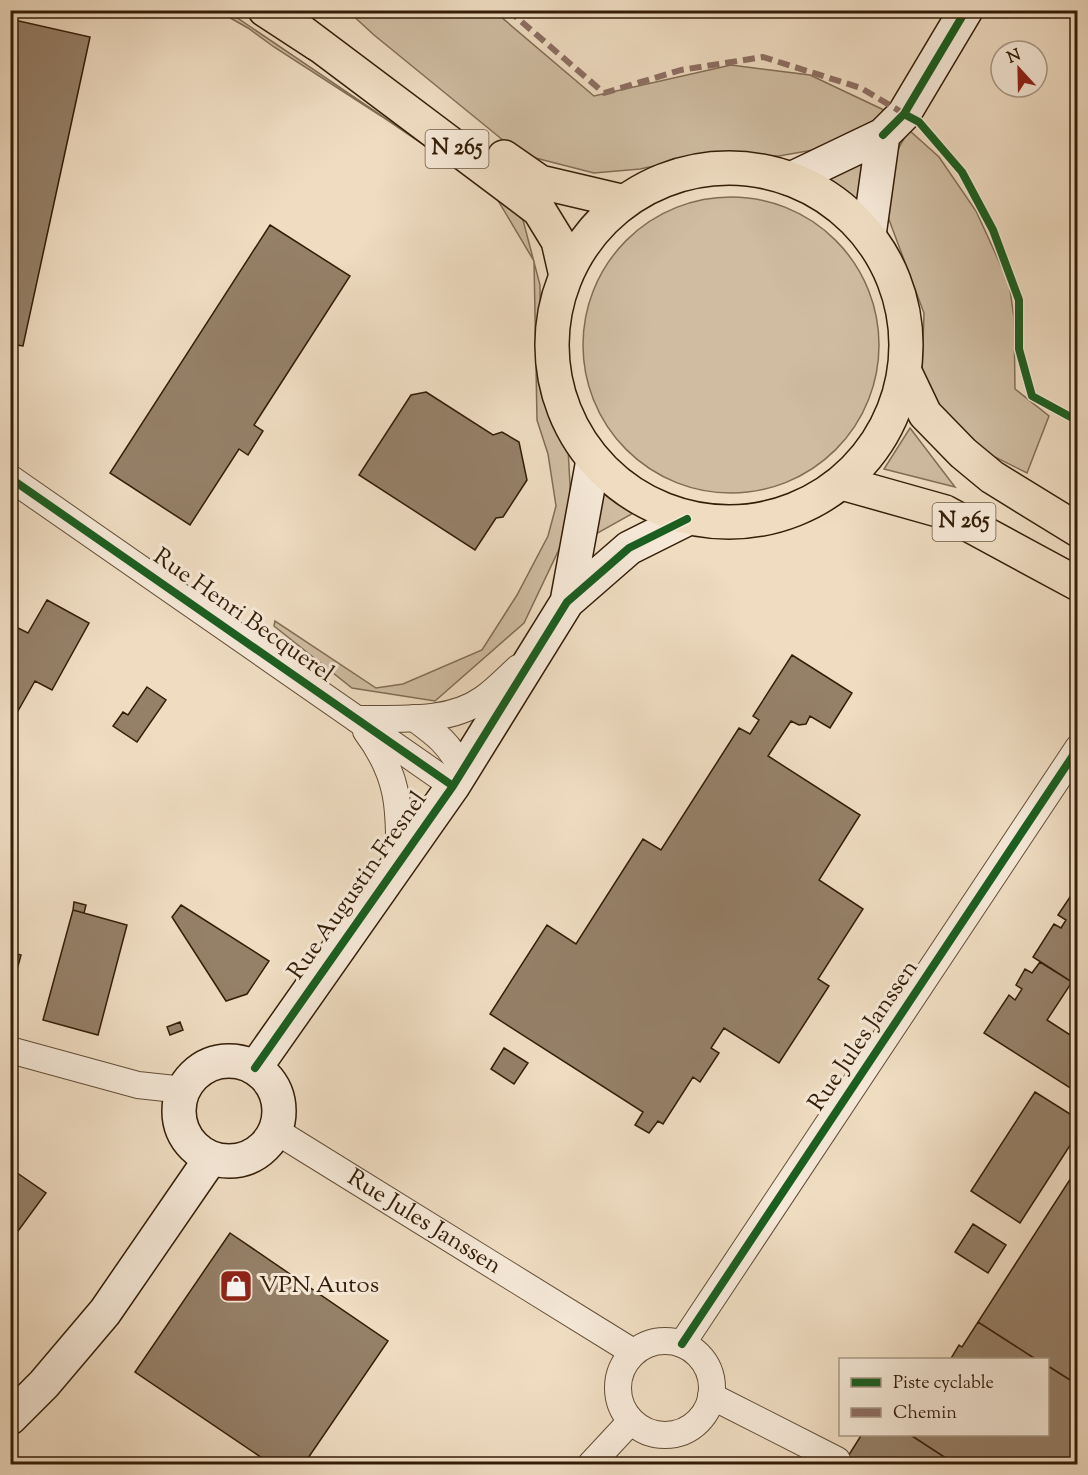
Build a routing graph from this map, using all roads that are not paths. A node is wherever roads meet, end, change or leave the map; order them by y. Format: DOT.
graph roads {
  1 [pos="265,10"];
  2 [pos="273,10"];
  3 [pos="298,10"];
  4 [pos="304,10"];
  5 [pos="966,10"];
  6 [pos="323,39"];
  7 [pos="883,135"];
  8 [pos="791,178"];
  9 [pos="621,201"];
  10 [pos="869,235"];
  11 [pos="566,276"];
  12 [pos="905,372"];
  13 [pos="593,460"];
  14 [pos="10,478"];
  15 [pos="842,483"];
  16 [pos="687,519"];
  17 [pos="1077,530"];
  18 [pos="1077,584"];
  19 [pos="567,602"];
  20 [pos="536,652"];
  21 [pos="414,718"];
  22 [pos="357,719"];
  23 [pos="1077,748"];
  24 [pos="458,778"];
  25 [pos="399,861"];
  26 [pos="10,1050"];
  27 [pos="255,1068"];
  28 [pos="184,1090"];
  29 [pos="276,1131"];
  30 [pos="211,1158"];
  31 [pos="682,1344"];
  32 [pos="633,1352"];
  33 [pos="711,1396"];
  34 [pos="10,1418"];
  35 [pos="631,1421"];
  36 [pos="837,1460"];
  37 [pos="591,1464"];
  1 -- 6 [label="main road"];
  2 -- 6 [label="main road, N 265"];
  3 -- 6 [label="main road, N 265"];
  4 -- 6 [label="main road"];
  5 -- 7 [label="street"];
  6 -- 9 [label="main road, N 265"];
  6 -- 11 [label="main road, N 265"];
  7 -- 8 [label="street"];
  7 -- 10 [label="street"];
  8 -- 9 [label="main road"];
  8 -- 10 [label="main road"];
  9 -- 11 [label="main road"];
  10 -- 12 [label="main road"];
  11 -- 13 [label="main road"];
  12 -- 15 [label="main road"];
  12 -- 17 [label="main road, N 265"];
  13 -- 16 [label="main road"];
  13 -- 19 [label="street"];
  14 -- 22 [label="street, Rue Henri Becquerel"];
  15 -- 16 [label="main road"];
  15 -- 18 [label="main road, N 265"];
  16 -- 19 [label="street"];
  19 -- 20 [label="street, Rue Augustin Fresnel"];
  20 -- 21 [label="street"];
  20 -- 24 [label="street, Rue Augustin Fresnel"];
  21 -- 22 [label="street"];
  21 -- 24 [label="street"];
  22 -- 24 [label="street, Rue Henri Becquerel"];
  22 -- 25 [label="street, Rue Henri Becquerel"];
  23 -- 31 [label="street, Rue Jules Janssen"];
  24 -- 25 [label="street, Rue Augustin Fresnel"];
  25 -- 27 [label="street, Rue Augustin Fresnel"];
  26 -- 28 [label="street"];
  27 -- 28 [label="street"];
  27 -- 29 [label="street"];
  28 -- 30 [label="street"];
  29 -- 30 [label="street"];
  29 -- 32 [label="street, Rue Jules Janssen"];
  30 -- 34 [label="street"];
  31 -- 32 [label="street"];
  31 -- 33 [label="street"];
  32 -- 35 [label="street"];
  33 -- 35 [label="street"];
  33 -- 36 [label="street"];
  35 -- 37 [label="street"];
}
